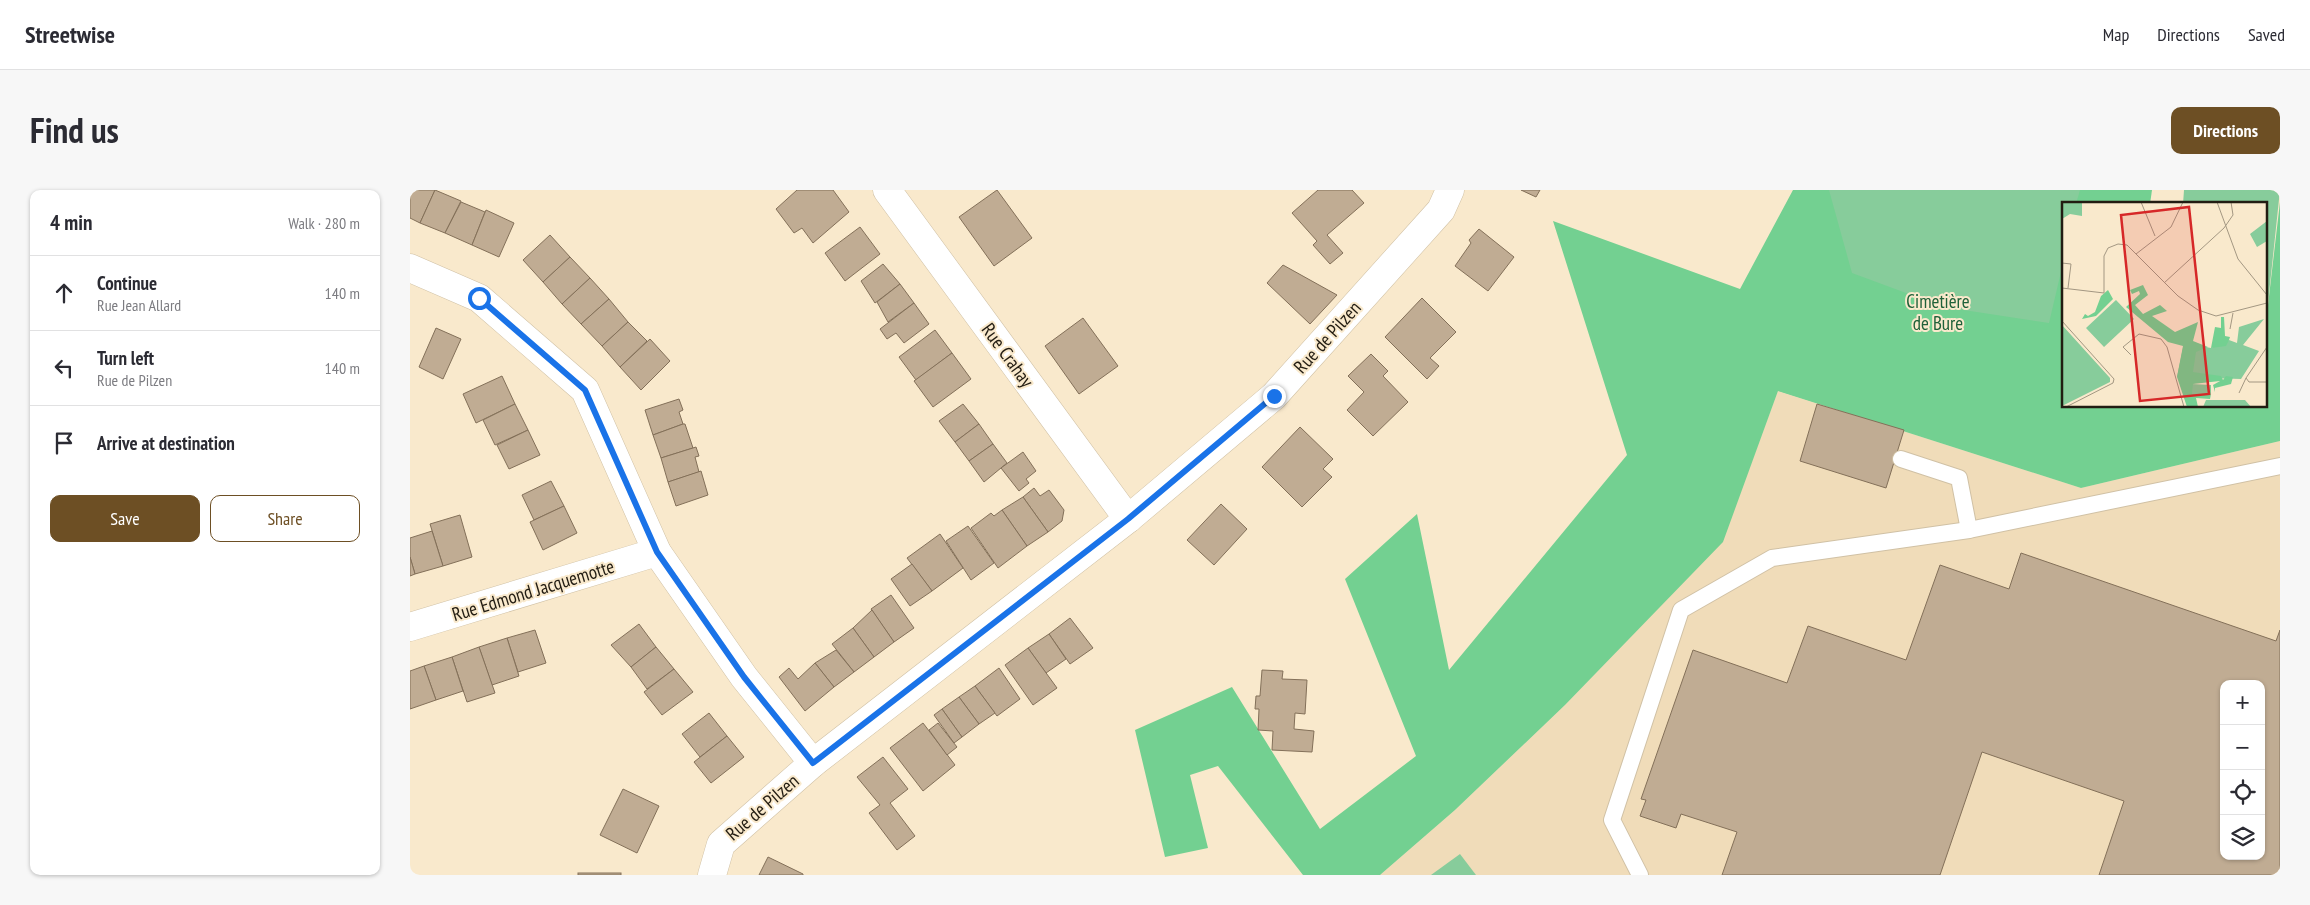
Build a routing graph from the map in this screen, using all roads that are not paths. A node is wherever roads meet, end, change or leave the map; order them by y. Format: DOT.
graph roads {
  1 [pos="887,190"];
  2 [pos="1450,190"];
  3 [pos="410,268"];
  4 [pos="1901,459"];
  5 [pos="2280,466"];
  6 [pos="1128,519"];
  7 [pos="1969,530"];
  8 [pos="657,552"];
  9 [pos="410,627"];
  10 [pos="813,763"];
  11 [pos="712,875"];
  12 [pos="1640,875"];
  1 -- 6 [label="street, Rue Crahay"];
  2 -- 6 [label="street, Rue de Pilzen"];
  3 -- 8 [label="street"];
  4 -- 7 [label="lane"];
  5 -- 7 [label="lane"];
  6 -- 10 [label="street, Rue de Pilzen"];
  7 -- 12 [label="lane"];
  8 -- 9 [label="street, Rue Edmond Jacquemotte"];
  8 -- 10 [label="street"];
  10 -- 11 [label="street, Rue de Pilzen"];
}
